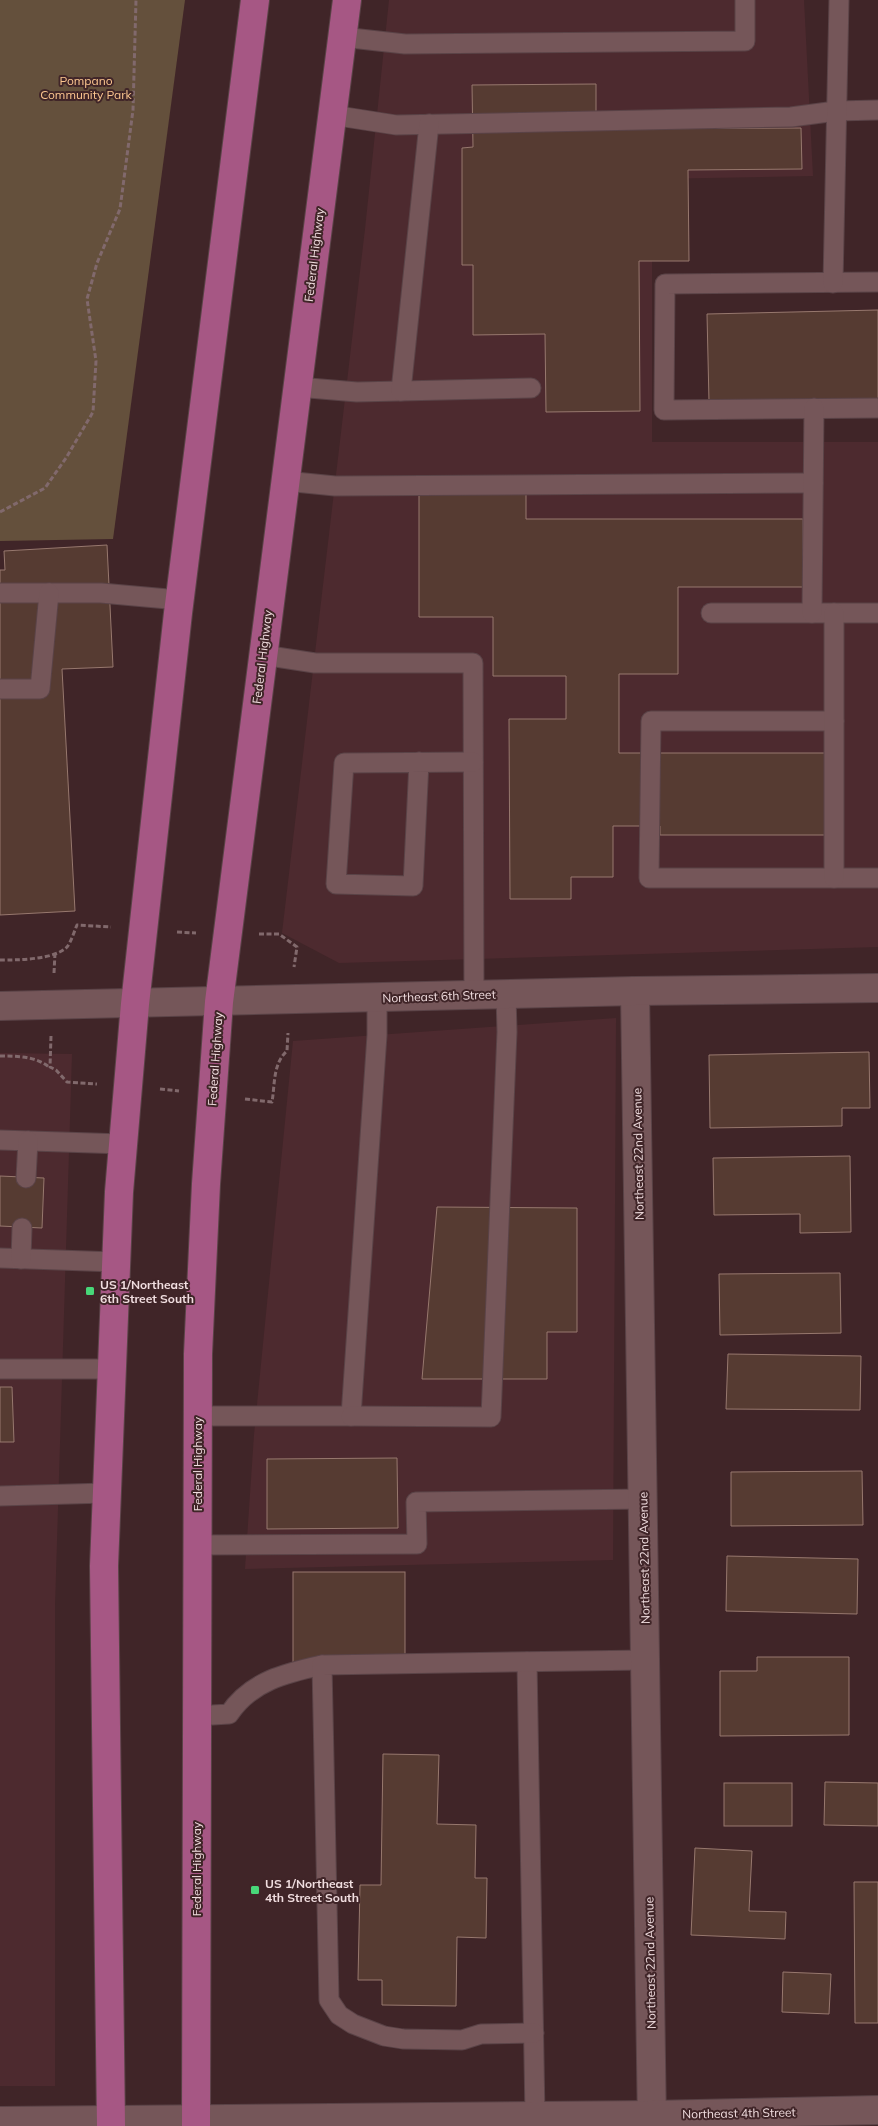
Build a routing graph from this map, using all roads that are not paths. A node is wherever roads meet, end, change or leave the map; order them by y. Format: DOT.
graph roads {
  1 [pos="256,0"];
  2 [pos="347,0"];
  3 [pos="744,0"];
  4 [pos="838,0"];
  5 [pos="342,37"];
  6 [pos="878,110"];
  7 [pos="836,111"];
  8 [pos="332,115"];
  9 [pos="429,124"];
  10 [pos="878,282"];
  11 [pos="833,283"];
  12 [pos="297,387"];
  13 [pos="531,388"];
  14 [pos="401,391"];
  15 [pos="814,408"];
  16 [pos="878,408"];
  17 [pos="285,481"];
  18 [pos="813,483"];
  19 [pos="0,593"];
  20 [pos="49,593"];
  21 [pos="179,600"];
  22 [pos="710,613"];
  23 [pos="812,613"];
  24 [pos="834,613"];
  25 [pos="878,613"];
  26 [pos="262,655"];
  27 [pos="0,689"];
  28 [pos="834,721"];
  29 [pos="419,762"];
  30 [pos="473,762"];
  31 [pos="834,878"];
  32 [pos="878,878"];
  33 [pos="878,988"];
  34 [pos="635,991"];
  35 [pos="506,994"];
  36 [pos="474,995"];
  37 [pos="377,998"];
  38 [pos="219,1002"];
  39 [pos="135,1004"];
  40 [pos="0,1006"];
  41 [pos="0,1140"];
  42 [pos="28,1141"];
  43 [pos="123,1144"];
  44 [pos="26,1178"];
  45 [pos="22,1228"];
  46 [pos="0,1258"];
  47 [pos="21,1258"];
  48 [pos="116,1262"];
  49 [pos="0,1369"];
  50 [pos="112,1369"];
  51 [pos="197,1416"];
  52 [pos="351,1416"];
  53 [pos="106,1493"];
  54 [pos="0,1496"];
  55 [pos="642,1499"];
  56 [pos="196,1545"];
  57 [pos="645,1660"];
  58 [pos="527,1662"];
  59 [pos="322,1665"];
  60 [pos="196,1716"];
  61 [pos="534,2033"];
  62 [pos="878,2110"];
  63 [pos="535,2116"];
  64 [pos="0,2121"];
  65 [pos="652,2121"];
  66 [pos="111,2122"];
  67 [pos="196,2122"];
  68 [pos="420,2122"];
  1 -- 21 [label="main road"];
  2 -- 5 [label="main road, Federal Highway"];
  3 -- 5 [label="lane"];
  4 -- 7 [label="lane"];
  5 -- 8 [label="main road, Federal Highway"];
  6 -- 7 [label="lane"];
  7 -- 9 [label="lane"];
  7 -- 11 [label="lane"];
  8 -- 9 [label="lane"];
  8 -- 12 [label="main road, Federal Highway"];
  9 -- 14 [label="lane"];
  10 -- 11 [label="lane"];
  11 -- 15 [label="lane"];
  12 -- 14 [label="lane"];
  12 -- 17 [label="main road, Federal Highway"];
  13 -- 14 [label="lane"];
  15 -- 16 [label="lane"];
  15 -- 18 [label="lane"];
  17 -- 18 [label="lane"];
  17 -- 26 [label="main road, Federal Highway"];
  18 -- 23 [label="lane"];
  19 -- 20 [label="lane"];
  20 -- 21 [label="lane"];
  20 -- 27 [label="lane"];
  21 -- 39 [label="main road"];
  22 -- 23 [label="lane"];
  23 -- 24 [label="lane"];
  24 -- 25 [label="lane"];
  24 -- 28 [label="lane"];
  26 -- 30 [label="lane"];
  26 -- 38 [label="main road, Federal Highway"];
  28 -- 31 [label="lane"];
  28 -- 31 [label="lane"];
  29 -- 29 [label="lane"];
  29 -- 30 [label="lane"];
  30 -- 36 [label="lane"];
  31 -- 32 [label="lane"];
  33 -- 34 [label="street, Northeast 6th Street"];
  34 -- 35 [label="street, Northeast 6th Street"];
  34 -- 55 [label="street, Northeast 22nd Avenue"];
  35 -- 36 [label="street, Northeast 6th Street"];
  35 -- 52 [label="lane"];
  36 -- 37 [label="street, Northeast 6th Street"];
  37 -- 38 [label="street, Northeast 6th Street"];
  37 -- 52 [label="lane"];
  38 -- 39 [label="street, Northeast 6th Street"];
  38 -- 51 [label="main road, Federal Highway"];
  39 -- 40 [label="street, Northeast 6th Street"];
  39 -- 43 [label="main road"];
  41 -- 42 [label="lane"];
  42 -- 43 [label="lane"];
  42 -- 44 [label="lane"];
  43 -- 48 [label="main road"];
  45 -- 47 [label="lane"];
  46 -- 47 [label="lane"];
  47 -- 48 [label="lane"];
  48 -- 50 [label="main road"];
  49 -- 50 [label="lane"];
  50 -- 53 [label="main road"];
  51 -- 52 [label="lane"];
  51 -- 56 [label="main road, Federal Highway"];
  53 -- 54 [label="lane"];
  53 -- 66 [label="main road"];
  55 -- 56 [label="lane"];
  55 -- 57 [label="street, Northeast 22nd Avenue"];
  56 -- 60 [label="main road, Federal Highway"];
  57 -- 58 [label="lane"];
  57 -- 65 [label="street, Northeast 22nd Avenue"];
  58 -- 59 [label="lane"];
  58 -- 61 [label="lane"];
  59 -- 60 [label="lane"];
  59 -- 61 [label="lane"];
  60 -- 67 [label="main road, Federal Highway"];
  61 -- 63 [label="lane"];
  62 -- 65 [label="street, Northeast 4th Street"];
  63 -- 65 [label="street, Northeast 4th Street"];
  63 -- 68 [label="street, Northeast 4th Street"];
  64 -- 66 [label="street, Northeast 4th Street"];
  66 -- 67 [label="street, Northeast 4th Street"];
  67 -- 68 [label="street, Northeast 4th Street"];
}
